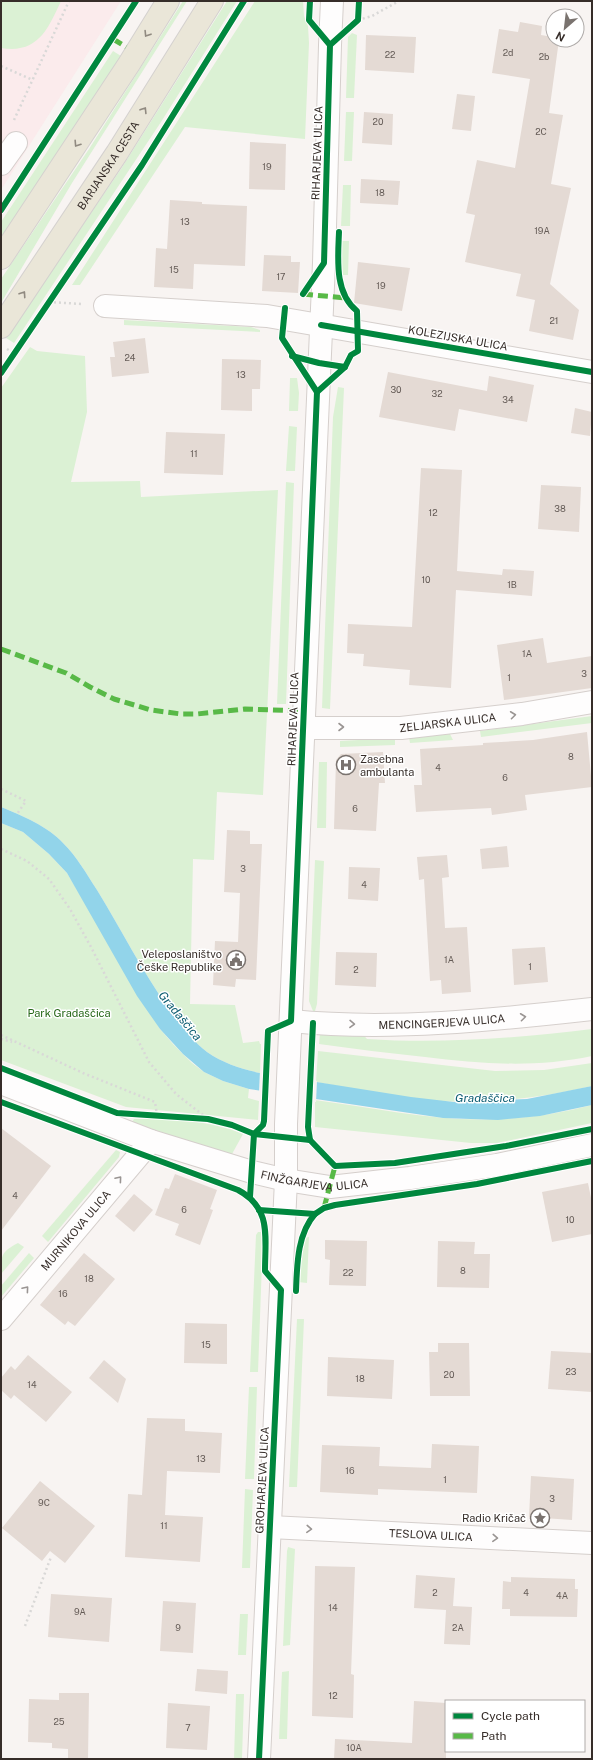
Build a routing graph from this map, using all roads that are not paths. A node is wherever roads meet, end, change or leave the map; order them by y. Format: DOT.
graph roads {
  1 [pos="168,1"];
  2 [pos="212,1"];
  3 [pos="332,1"];
  4 [pos="16,143"];
  5 [pos="1,164"];
  6 [pos="1,258"];
  7 [pos="105,306"];
  8 [pos="321,325"];
  9 [pos="1,327"];
  10 [pos="592,372"];
  11 [pos="592,702"];
  12 [pos="302,728"];
  13 [pos="592,1009"];
  14 [pos="291,1021"];
  15 [pos="1,1083"];
  16 [pos="151,1141"];
  17 [pos="592,1145"];
  18 [pos="286,1180"];
  19 [pos="1,1319"];
  20 [pos="270,1527"];
  21 [pos="592,1542"];
  22 [pos="260,1759"];
  1 -- 6 [label="main road, one-way"];
  9 -- 2 [label="main road, BARJANSKA CESTA, one-way"];
  3 -- 8 [label="street, RIHARJEVA ULICA"];
  4 -- 5 [label="street"];
  7 -- 8 [label="street, KOLEZIJSKA ULICA"];
  8 -- 10 [label="street, KOLEZIJSKA ULICA"];
  8 -- 12 [label="street, RIHARJEVA ULICA"];
  12 -- 11 [label="street, ZELJARSKA ULICA, one-way"];
  12 -- 14 [label="street, RIHARJEVA ULICA"];
  14 -- 13 [label="street, MENCINGERJEVA ULICA, one-way"];
  14 -- 18 [label="street, RIHARJEVA ULICA"];
  15 -- 16 [label="street, FINŽGARJEVA ULICA"];
  16 -- 18 [label="street, FINŽGARJEVA ULICA"];
  19 -- 16 [label="street, MURNIKOVA ULICA, one-way"];
  17 -- 18 [label="street, FINŽGARJEVA ULICA"];
  18 -- 20 [label="street, GROHARJEVA ULICA"];
  20 -- 21 [label="street, TESLOVA ULICA, one-way"];
  20 -- 22 [label="street, GROHARJEVA ULICA"];
}
